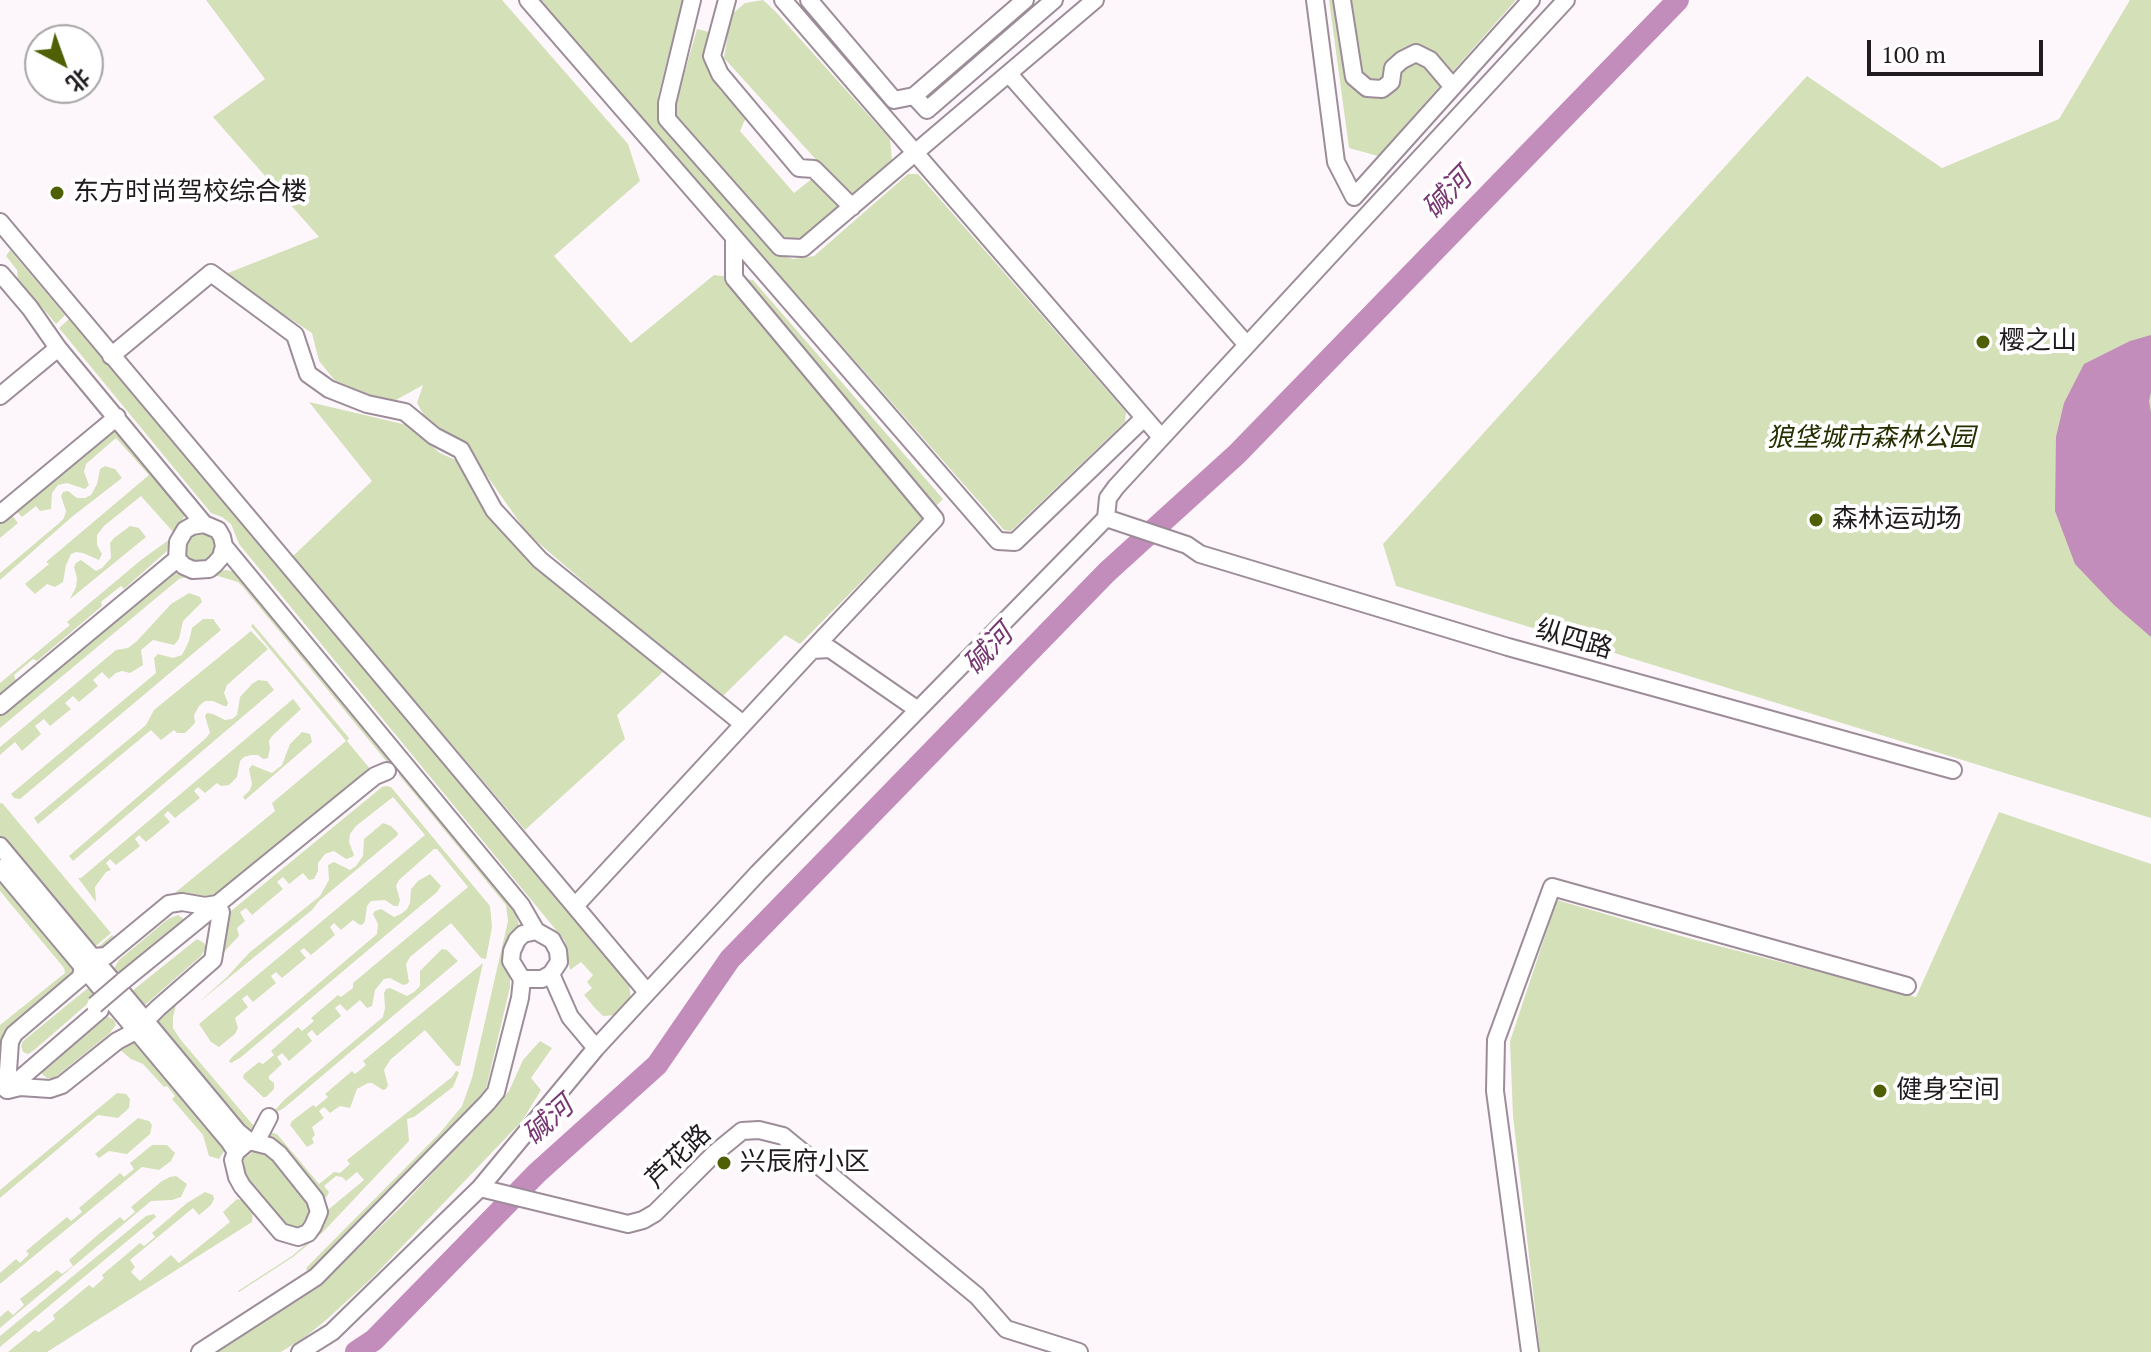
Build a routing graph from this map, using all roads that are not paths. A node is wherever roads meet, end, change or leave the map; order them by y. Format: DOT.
graph roads {
  1 [pos="528,0"];
  2 [pos="692,0"];
  3 [pos="727,0"];
  4 [pos="783,0"];
  5 [pos="809,0"];
  6 [pos="1025,0"];
  7 [pos="1054,0"];
  8 [pos="1095,0"];
  9 [pos="1315,0"];
  10 [pos="1342,0"];
  11 [pos="1531,0"];
  12 [pos="1566,0"];
  13 [pos="1009,74"];
  14 [pos="1453,87"];
  15 [pos="914,96"];
  16 [pos="916,154"];
  17 [pos="852,207"];
  18 [pos="0,222"];
  19 [pos="734,237"];
  20 [pos="1,274"];
  21 [pos="1247,345"];
  22 [pos="58,348"];
  23 [pos="111,356"];
  24 [pos="0,396"];
  25 [pos="117,417"];
  26 [pos="1144,418"];
  27 [pos="1161,437"];
  28 [pos="0,514"];
  29 [pos="1106,518"];
  30 [pos="204,524"];
  31 [pos="224,546"];
  32 [pos="177,559"];
  33 [pos="812,650"];
  34 [pos="0,706"];
  35 [pos="918,710"];
  36 [pos="743,724"];
  37 [pos="1953,770"];
  38 [pos="0,846"];
  39 [pos="0,868"];
  40 [pos="575,906"];
  41 [pos="219,908"];
  42 [pos="193,930"];
  43 [pos="536,931"];
  44 [pos="93,968"];
  45 [pos="551,974"];
  46 [pos="522,979"];
  47 [pos="1907,986"];
  48 [pos="647,992"];
  49 [pos="136,1021"];
  50 [pos="596,1048"];
  51 [pos="33,1063"];
  52 [pos="2,1090"];
  53 [pos="269,1117"];
  54 [pos="247,1145"];
  55 [pos="480,1188"];
  56 [pos="200,1352"];
  57 [pos="300,1352"];
  58 [pos="1079,1352"];
  59 [pos="1530,1352"];
  1 -- 19 [label="street"];
  2 -- 17 [label="street"];
  3 -- 17 [label="street"];
  4 -- 16 [label="street"];
  5 -- 15 [label="street"];
  6 -- 15 [label="street"];
  7 -- 15 [label="street"];
  8 -- 13 [label="street"];
  9 -- 14 [label="street"];
  10 -- 14 [label="street"];
  11 -- 14 [label="street"];
  12 -- 21 [label="street"];
  13 -- 16 [label="street"];
  13 -- 21 [label="street"];
  16 -- 17 [label="street"];
  16 -- 26 [label="street"];
  18 -- 23 [label="street"];
  19 -- 26 [label="street"];
  19 -- 33 [label="street"];
  20 -- 22 [label="street"];
  21 -- 27 [label="street"];
  22 -- 24 [label="street"];
  22 -- 25 [label="street"];
  23 -- 36 [label="street"];
  23 -- 40 [label="street"];
  25 -- 28 [label="street"];
  25 -- 30 [label="street"];
  26 -- 27 [label="street"];
  27 -- 29 [label="street"];
  29 -- 35 [label="street"];
  29 -- 37 [label="street, 纵四路"];
  30 -- 31 [label="street"];
  30 -- 32 [label="street"];
  31 -- 32 [label="street"];
  31 -- 43 [label="street"];
  32 -- 34 [label="street"];
  33 -- 35 [label="street"];
  33 -- 36 [label="street"];
  35 -- 48 [label="street"];
  36 -- 40 [label="street"];
  38 -- 44 [label="street"];
  39 -- 44 [label="street"];
  40 -- 48 [label="street"];
  41 -- 41 [label="street"];
  41 -- 42 [label="street"];
  41 -- 44 [label="street"];
  41 -- 49 [label="street"];
  42 -- 44 [label="street"];
  42 -- 49 [label="street"];
  42 -- 51 [label="street, bridge"];
  43 -- 45 [label="street"];
  43 -- 46 [label="street"];
  44 -- 49 [label="street"];
  44 -- 51 [label="street"];
  44 -- 52 [label="street"];
  45 -- 46 [label="street"];
  45 -- 50 [label="street"];
  46 -- 56 [label="street"];
  47 -- 59 [label="street"];
  48 -- 50 [label="street"];
  49 -- 51 [label="street"];
  49 -- 52 [label="street"];
  49 -- 54 [label="street"];
  50 -- 55 [label="street"];
  51 -- 52 [label="street"];
  53 -- 54 [label="street"];
  54 -- 54 [label="street"];
  55 -- 57 [label="street"];
  55 -- 58 [label="street, 芦花路"];
}
